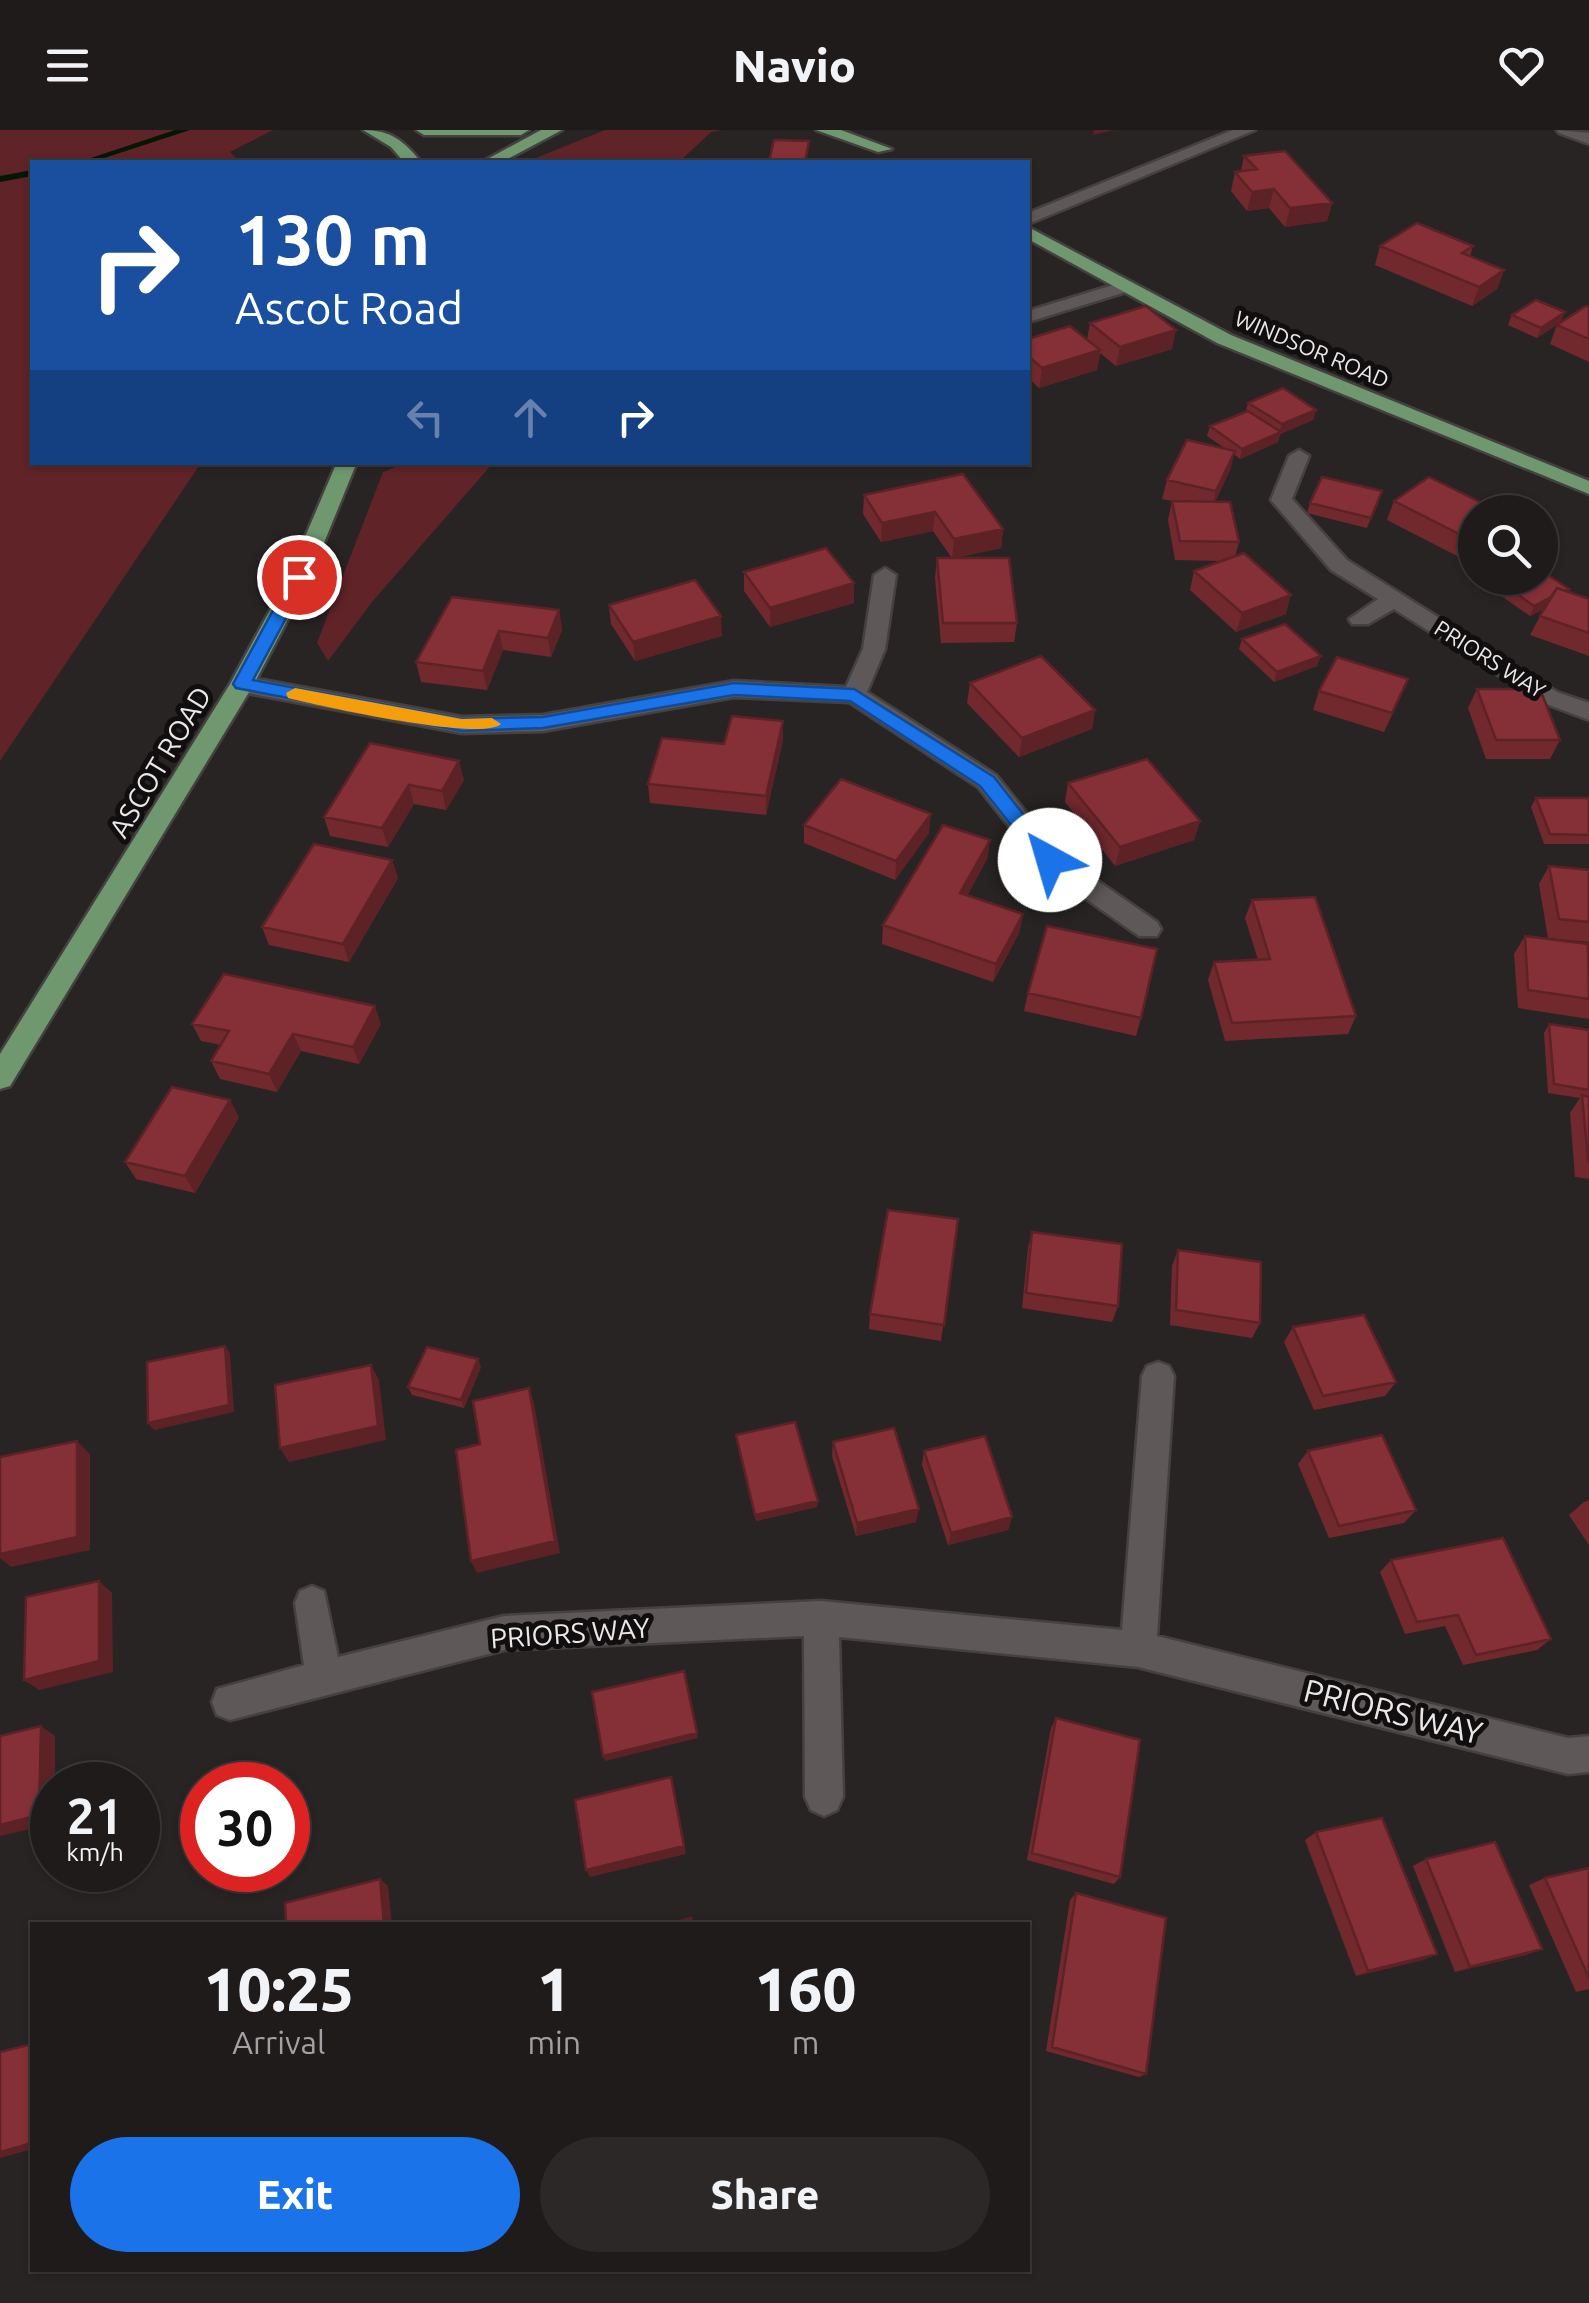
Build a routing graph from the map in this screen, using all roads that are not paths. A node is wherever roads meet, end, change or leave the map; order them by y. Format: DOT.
graph roads {
  1 [pos="371,130"];
  2 [pos="424,130"];
  3 [pos="521,130"];
  4 [pos="554,130"];
  5 [pos="824,130"];
  6 [pos="856,130"];
  7 [pos="1247,130"];
  8 [pos="1565,130"];
  9 [pos="1589,138"];
  10 [pos="412,160"];
  11 [pos="494,160"];
  12 [pos="1030,218"];
  13 [pos="1030,233"];
  14 [pos="1123,287"];
  15 [pos="1030,316"];
  16 [pos="1298,456"];
  17 [pos="346,465"];
  18 [pos="1589,488"];
  19 [pos="885,576"];
  20 [pos="1395,599"];
  21 [pos="1360,619"];
  22 [pos="242,684"];
  23 [pos="854,695"];
  24 [pos="1589,712"];
  25 [pos="1050,860"];
  26 [pos="1026,888"];
  27 [pos="1148,929"];
  28 [pos="0,1078"];
  29 [pos="1158,1376"];
  30 [pos="312,1603"];
  31 [pos="821,1618"];
  32 [pos="1138,1649"];
  33 [pos="324,1678"];
  34 [pos="230,1702"];
  35 [pos="1589,1754"];
  36 [pos="824,1797"];
  1 -- 10 [label="main road"];
  2 -- 3 [label="main road"];
  4 -- 11 [label="main road"];
  5 -- 6 [label="main road"];
  7 -- 12 [label="street"];
  8 -- 9 [label="street"];
  13 -- 14 [label="main road, WINDSOR ROAD"];
  14 -- 15 [label="street"];
  14 -- 18 [label="main road, WINDSOR ROAD"];
  16 -- 20 [label="street, PRIORS WAY"];
  17 -- 22 [label="main road, ASCOT ROAD"];
  19 -- 23 [label="street"];
  20 -- 21 [label="street"];
  20 -- 24 [label="street, PRIORS WAY"];
  22 -- 23 [label="street"];
  22 -- 28 [label="main road, ASCOT ROAD"];
  23 -- 25 [label="street"];
  25 -- 26 [label="street"];
  25 -- 27 [label="street"];
  29 -- 32 [label="street"];
  30 -- 33 [label="street"];
  31 -- 32 [label="street, PRIORS WAY"];
  31 -- 33 [label="street, PRIORS WAY"];
  31 -- 36 [label="street"];
  32 -- 35 [label="street, PRIORS WAY"];
  33 -- 34 [label="street, PRIORS WAY"];
}
